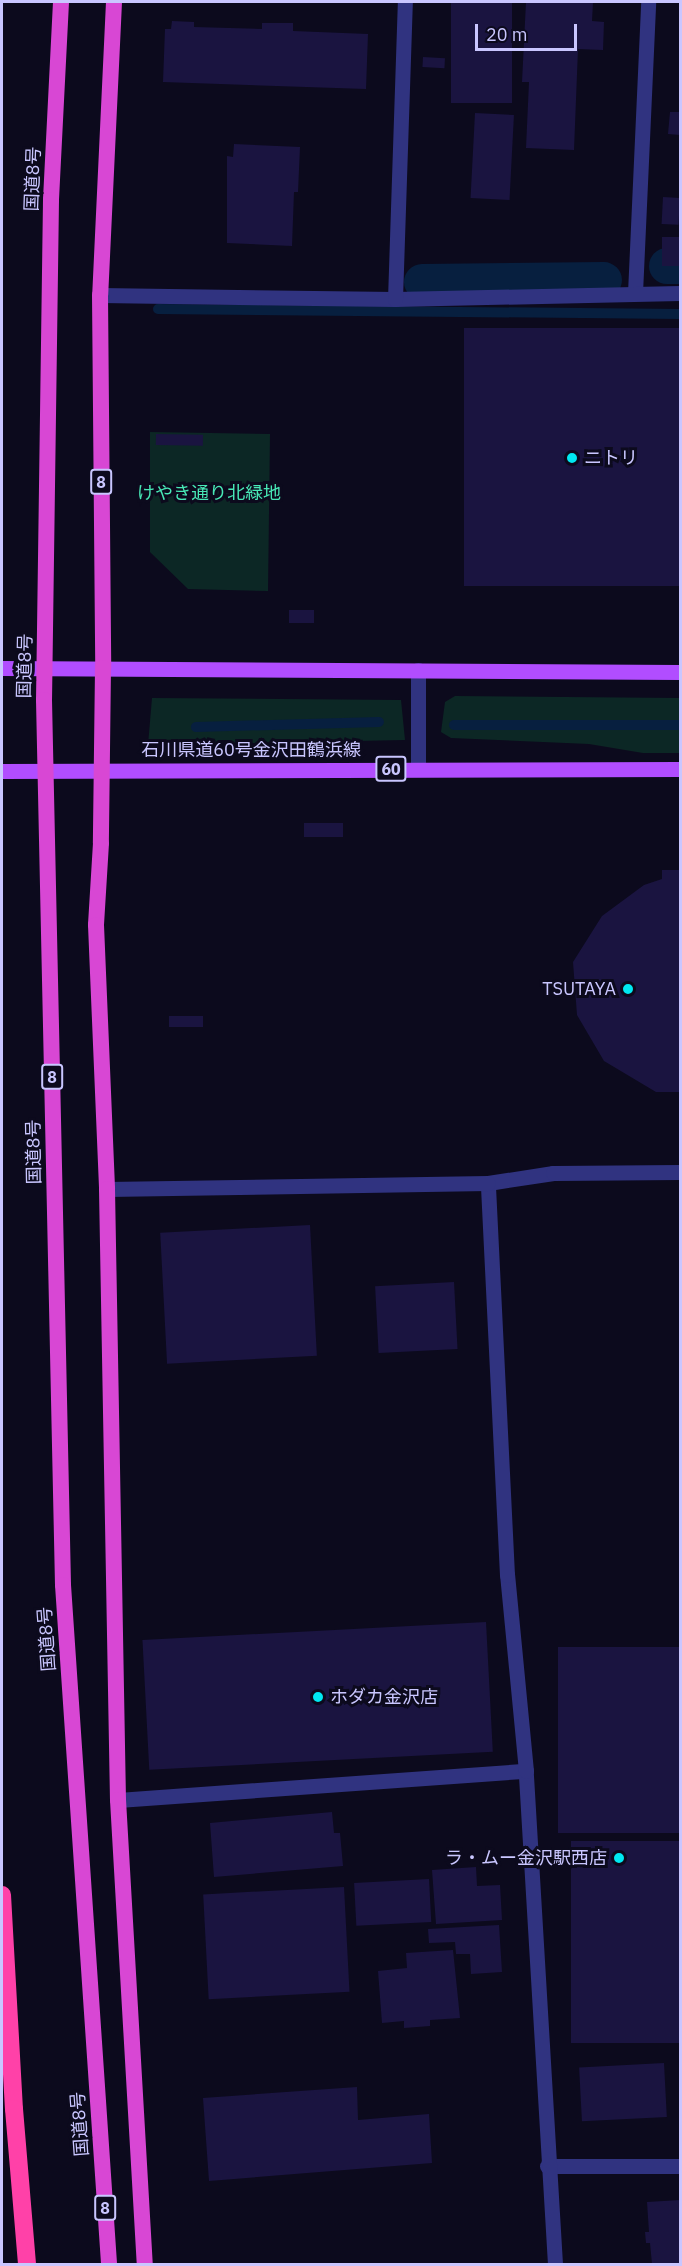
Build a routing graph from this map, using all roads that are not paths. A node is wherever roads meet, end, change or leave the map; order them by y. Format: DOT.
graph roads {
  1 [pos="61,2"];
  2 [pos="114,2"];
  3 [pos="405,2"];
  4 [pos="648,2"];
  5 [pos="635,293"];
  6 [pos="681,293"];
  7 [pos="100,295"];
  8 [pos="394,298"];
  9 [pos="2,668"];
  10 [pos="103,668"];
  11 [pos="418,670"];
  12 [pos="681,672"];
  13 [pos="418,768"];
  14 [pos="681,769"];
  15 [pos="102,770"];
  16 [pos="2,771"];
  17 [pos="681,1172"];
  18 [pos="488,1183"];
  19 [pos="106,1189"];
  20 [pos="526,1771"];
  21 [pos="118,1800"];
  22 [pos="2,1895"];
  23 [pos="547,2166"];
  24 [pos="681,2166"];
  25 [pos="27,2265"];
  26 [pos="109,2265"];
  27 [pos="145,2265"];
  28 [pos="555,2265"];
  1 -- 26 [label="highway, 国道8号 / 8"];
  2 -- 7 [label="highway, 8"];
  3 -- 8 [label="street"];
  4 -- 5 [label="street"];
  5 -- 6 [label="street"];
  5 -- 8 [label="street"];
  7 -- 8 [label="street"];
  7 -- 10 [label="highway, 8"];
  9 -- 10 [label="main road"];
  10 -- 11 [label="main road"];
  10 -- 15 [label="highway"];
  11 -- 12 [label="main road"];
  11 -- 13 [label="street"];
  13 -- 14 [label="main road, 石川県道60号金沢田鶴浜線 / 60"];
  13 -- 15 [label="main road, 石川県道60号金沢田鶴浜線 / 60"];
  15 -- 16 [label="main road, 石川県道60号金沢田鶴浜線 / 60"];
  15 -- 19 [label="highway"];
  17 -- 18 [label="street"];
  18 -- 19 [label="street"];
  18 -- 20 [label="street"];
  19 -- 21 [label="highway"];
  20 -- 21 [label="street"];
  20 -- 23 [label="street"];
  21 -- 27 [label="highway"];
  22 -- 25 [label="highway"];
  23 -- 24 [label="street"];
  23 -- 28 [label="street"];
}
